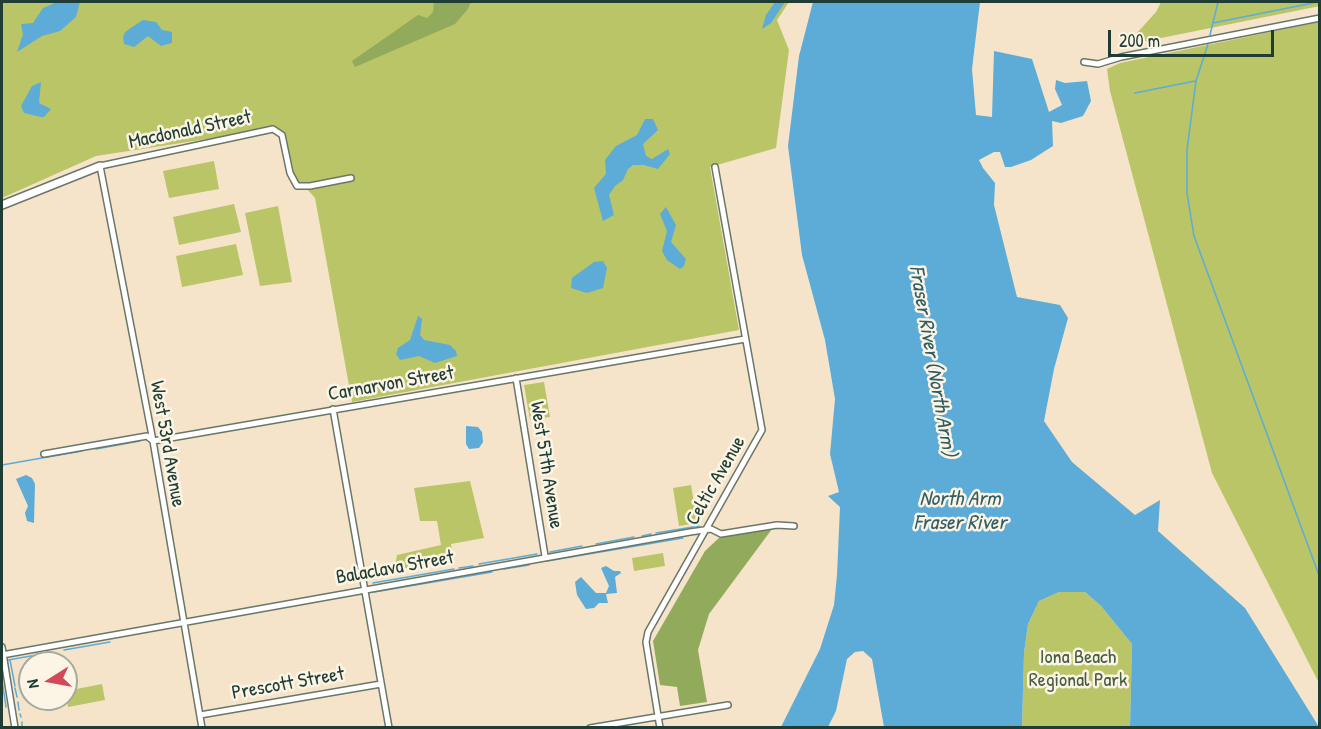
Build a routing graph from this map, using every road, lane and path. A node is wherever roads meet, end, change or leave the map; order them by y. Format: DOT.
graph roads {
  1 [pos="1320,18"];
  2 [pos="1084,62"];
  3 [pos="100,166"];
  4 [pos="715,167"];
  5 [pos="351,178"];
  6 [pos="2,205"];
  7 [pos="745,339"];
  8 [pos="516,378"];
  9 [pos="333,409"];
  10 [pos="153,441"];
  11 [pos="44,454"];
  12 [pos="794,526"];
  13 [pos="705,530"];
  14 [pos="545,556"];
  15 [pos="365,589"];
  16 [pos="183,623"];
  17 [pos="2,647"];
  18 [pos="2,655"];
  19 [pos="381,684"];
  20 [pos="728,705"];
  21 [pos="200,715"];
  22 [pos="658,715"];
  23 [pos="15,728"];
  24 [pos="202,728"];
  25 [pos="389,728"];
  26 [pos="590,728"];
  27 [pos="660,728"];
  1 -- 2 [label="street"];
  3 -- 5 [label="street, Macdonald Street"];
  3 -- 6 [label="street, Macdonald Street"];
  3 -- 10 [label="street, West 53rd Avenue"];
  4 -- 7 [label="street, Celtic Avenue"];
  7 -- 8 [label="street, Carnarvon Street"];
  7 -- 13 [label="street, Celtic Avenue"];
  8 -- 9 [label="street, Carnarvon Street"];
  8 -- 14 [label="street, West 57th Avenue"];
  9 -- 10 [label="street, Carnarvon Street"];
  9 -- 15 [label="street"];
  10 -- 11 [label="street, Carnarvon Street"];
  10 -- 16 [label="street, West 53rd Avenue"];
  12 -- 13 [label="street, Balaclava Street"];
  13 -- 14 [label="street, Balaclava Street"];
  13 -- 22 [label="street, Celtic Avenue"];
  14 -- 15 [label="street, Balaclava Street"];
  15 -- 16 [label="street, Balaclava Street"];
  15 -- 19 [label="street"];
  16 -- 18 [label="street, Balaclava Street"];
  16 -- 21 [label="street, West 53rd Avenue"];
  17 -- 18 [label="street"];
  18 -- 23 [label="street"];
  19 -- 21 [label="street, Prescott Street"];
  19 -- 25 [label="street"];
  20 -- 22 [label="street"];
  21 -- 24 [label="street, West 53rd Avenue"];
  22 -- 26 [label="street"];
  22 -- 27 [label="street, Celtic Avenue"];
}
